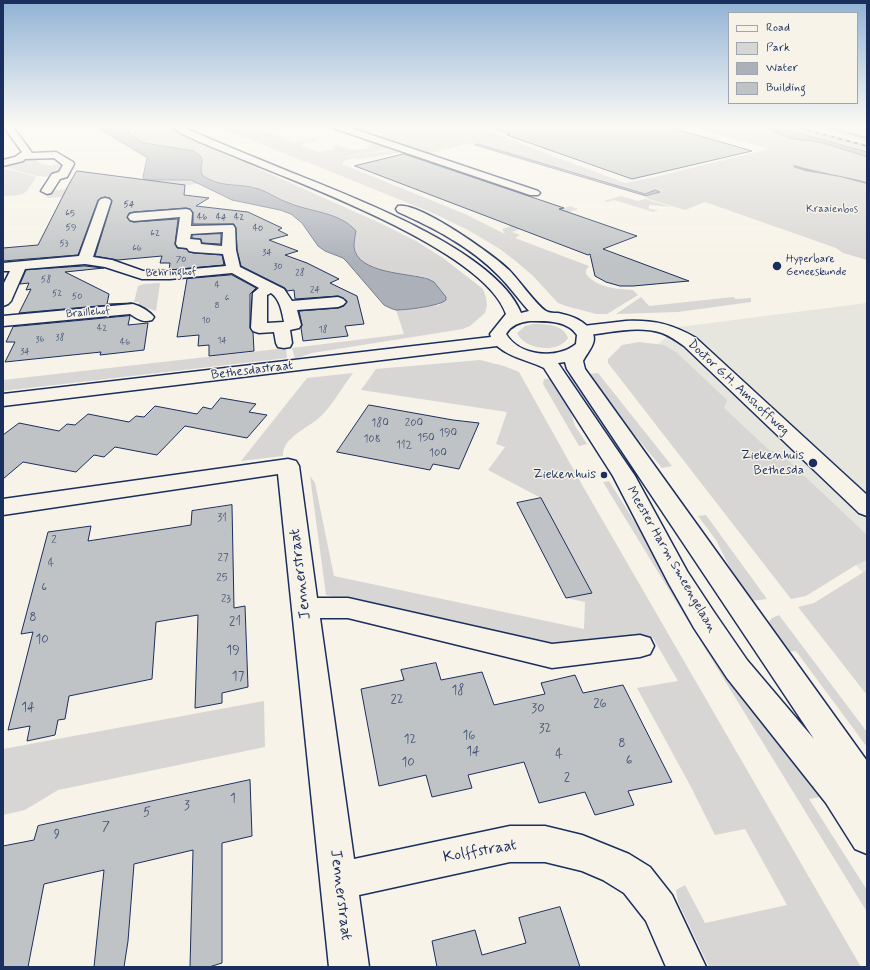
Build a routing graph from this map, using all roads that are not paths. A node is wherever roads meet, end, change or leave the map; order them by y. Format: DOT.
graph roads {
  1 [pos="64,172"];
  2 [pos="281,172"];
  3 [pos="311,172"];
  4 [pos="473,172"];
  5 [pos="337,183"];
  6 [pos="47,191"];
  7 [pos="534,193"];
  8 [pos="105,201"];
  9 [pos="388,204"];
  10 [pos="134,217"];
  11 [pos="185,230"];
  12 [pos="229,250"];
  13 [pos="85,260"];
  14 [pos="20,266"];
  15 [pos="3,267"];
  16 [pos="234,269"];
  17 [pos="270,288"];
  18 [pos="3,301"];
  19 [pos="338,302"];
  20 [pos="3,305"];
  21 [pos="288,306"];
  22 [pos="542,316"];
  23 [pos="146,317"];
  24 [pos="28,318"];
  25 [pos="3,321"];
  26 [pos="509,321"];
  27 [pos="281,327"];
  28 [pos="500,341"];
  29 [pos="582,341"];
  30 [pos="284,343"];
  31 [pos="538,358"];
  32 [pos="3,400"];
  33 [pos="3,507"];
  34 [pos="867,508"];
  35 [pos="306,608"];
  36 [pos="640,646"];
  37 [pos="867,789"];
  38 [pos="867,837"];
  39 [pos="338,881"];
  40 [pos="349,967"];
  41 [pos="686,967"];
  1 -- 6 [label="street"];
  2 -- 26 [label="street"];
  3 -- 5 [label="street"];
  4 -- 7 [label="street"];
  8 -- 13 [label="street"];
  9 -- 22 [label="street"];
  10 -- 11 [label="street"];
  11 -- 12 [label="street"];
  11 -- 12 [label="street"];
  12 -- 16 [label="street"];
  13 -- 14 [label="street, Behringhof"];
  13 -- 16 [label="street, Behringhof"];
  14 -- 15 [label="street, Behringhof"];
  14 -- 18 [label="street"];
  16 -- 17 [label="street"];
  17 -- 21 [label="street"];
  17 -- 27 [label="street"];
  19 -- 21 [label="street"];
  20 -- 24 [label="street"];
  21 -- 27 [label="street"];
  22 -- 26 [label="street"];
  22 -- 29 [label="street"];
  23 -- 24 [label="street, Braillehof"];
  24 -- 25 [label="street, Braillehof"];
  26 -- 28 [label="street"];
  27 -- 30 [label="street"];
  28 -- 31 [label="street"];
  28 -- 32 [label="street, Bethesdastraat"];
  29 -- 31 [label="street, Doctor G.H. Amshoffweg"];
  29 -- 34 [label="street, Doctor G.H. Amshoffweg"];
  29 -- 37 [label="street, Meester Harm Smeengelaan"];
  31 -- 38 [label="street, Meester Harm Smeengelaan"];
  33 -- 35 [label="street, Jennerstraat"];
  35 -- 36 [label="street"];
  35 -- 39 [label="street, Jennerstraat"];
  39 -- 40 [label="street, Jennerstraat"];
  39 -- 41 [label="street, Kolffstraat"];
}
